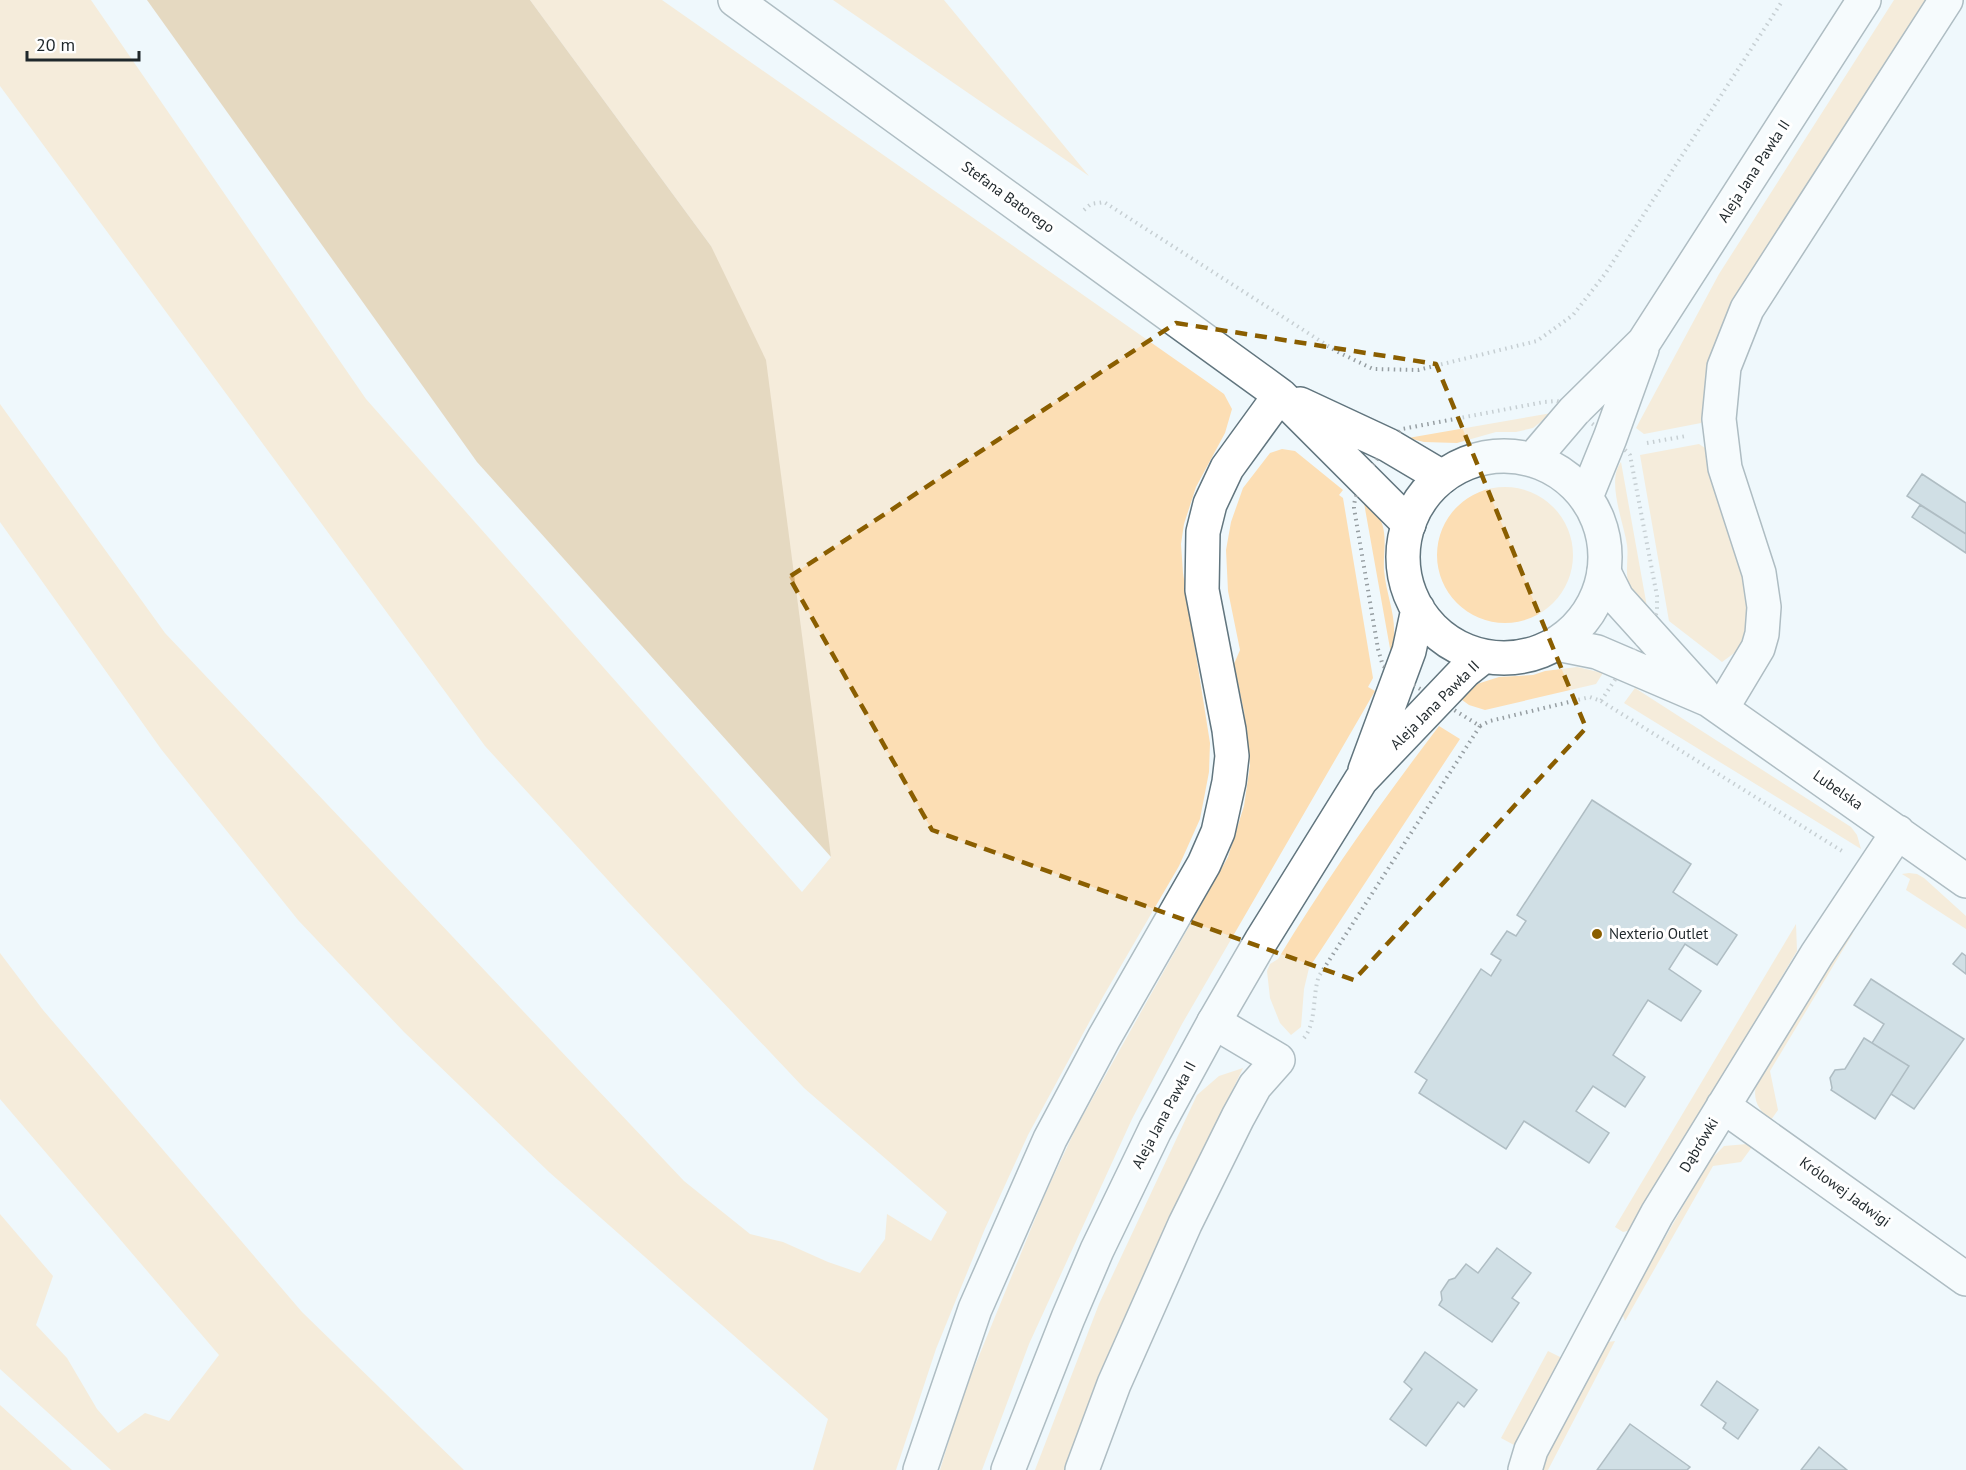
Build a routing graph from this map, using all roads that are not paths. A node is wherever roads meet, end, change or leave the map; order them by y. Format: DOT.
graph roads {
  1 [pos="735,0"];
  2 [pos="1864,0"];
  3 [pos="1946,0"];
  4 [pos="1644,342"];
  5 [pos="1280,395"];
  6 [pos="1533,459"];
  7 [pos="1442,477"];
  8 [pos="1586,497"];
  9 [pos="1409,524"];
  10 [pos="1604,572"];
  11 [pos="1418,609"];
  12 [pos="1557,644"];
  13 [pos="1484,656"];
  14 [pos="1715,704"];
  15 [pos="1361,780"];
  16 [pos="1898,832"];
  17 [pos="1966,881"];
  18 [pos="1214,1022"];
  19 [pos="1723,1106"];
  20 [pos="1966,1280"];
  21 [pos="920,1470"];
  22 [pos="1008,1470"];
  23 [pos="1082,1470"];
  24 [pos="1525,1470"];
  1 -- 5 [label="street, Stefana Batorego"];
  2 -- 4 [label="street, Aleja Jana Pawła II"];
  3 -- 14 [label="street"];
  4 -- 6 [label="street, Aleja Jana Pawła II"];
  4 -- 8 [label="street, Aleja Jana Pawła II"];
  5 -- 7 [label="street, Stefana Batorego"];
  5 -- 9 [label="street, Stefana Batorego"];
  5 -- 21 [label="street"];
  6 -- 7 [label="street"];
  6 -- 8 [label="street"];
  7 -- 9 [label="street"];
  8 -- 10 [label="street"];
  9 -- 11 [label="street"];
  10 -- 12 [label="street"];
  10 -- 14 [label="street, Lubelska"];
  11 -- 13 [label="street"];
  11 -- 15 [label="street, Aleja Jana Pawła II"];
  12 -- 13 [label="street"];
  12 -- 14 [label="street, Lubelska"];
  13 -- 15 [label="street, Aleja Jana Pawła II"];
  14 -- 16 [label="street, Lubelska"];
  15 -- 18 [label="street, Aleja Jana Pawła II"];
  16 -- 17 [label="street, Lubelska"];
  16 -- 19 [label="street, Dąbrówki"];
  18 -- 22 [label="street, Aleja Jana Pawła II"];
  18 -- 23 [label="street"];
  19 -- 20 [label="street, Królowej Jadwigi"];
  19 -- 24 [label="street, Dąbrówki"];
}
